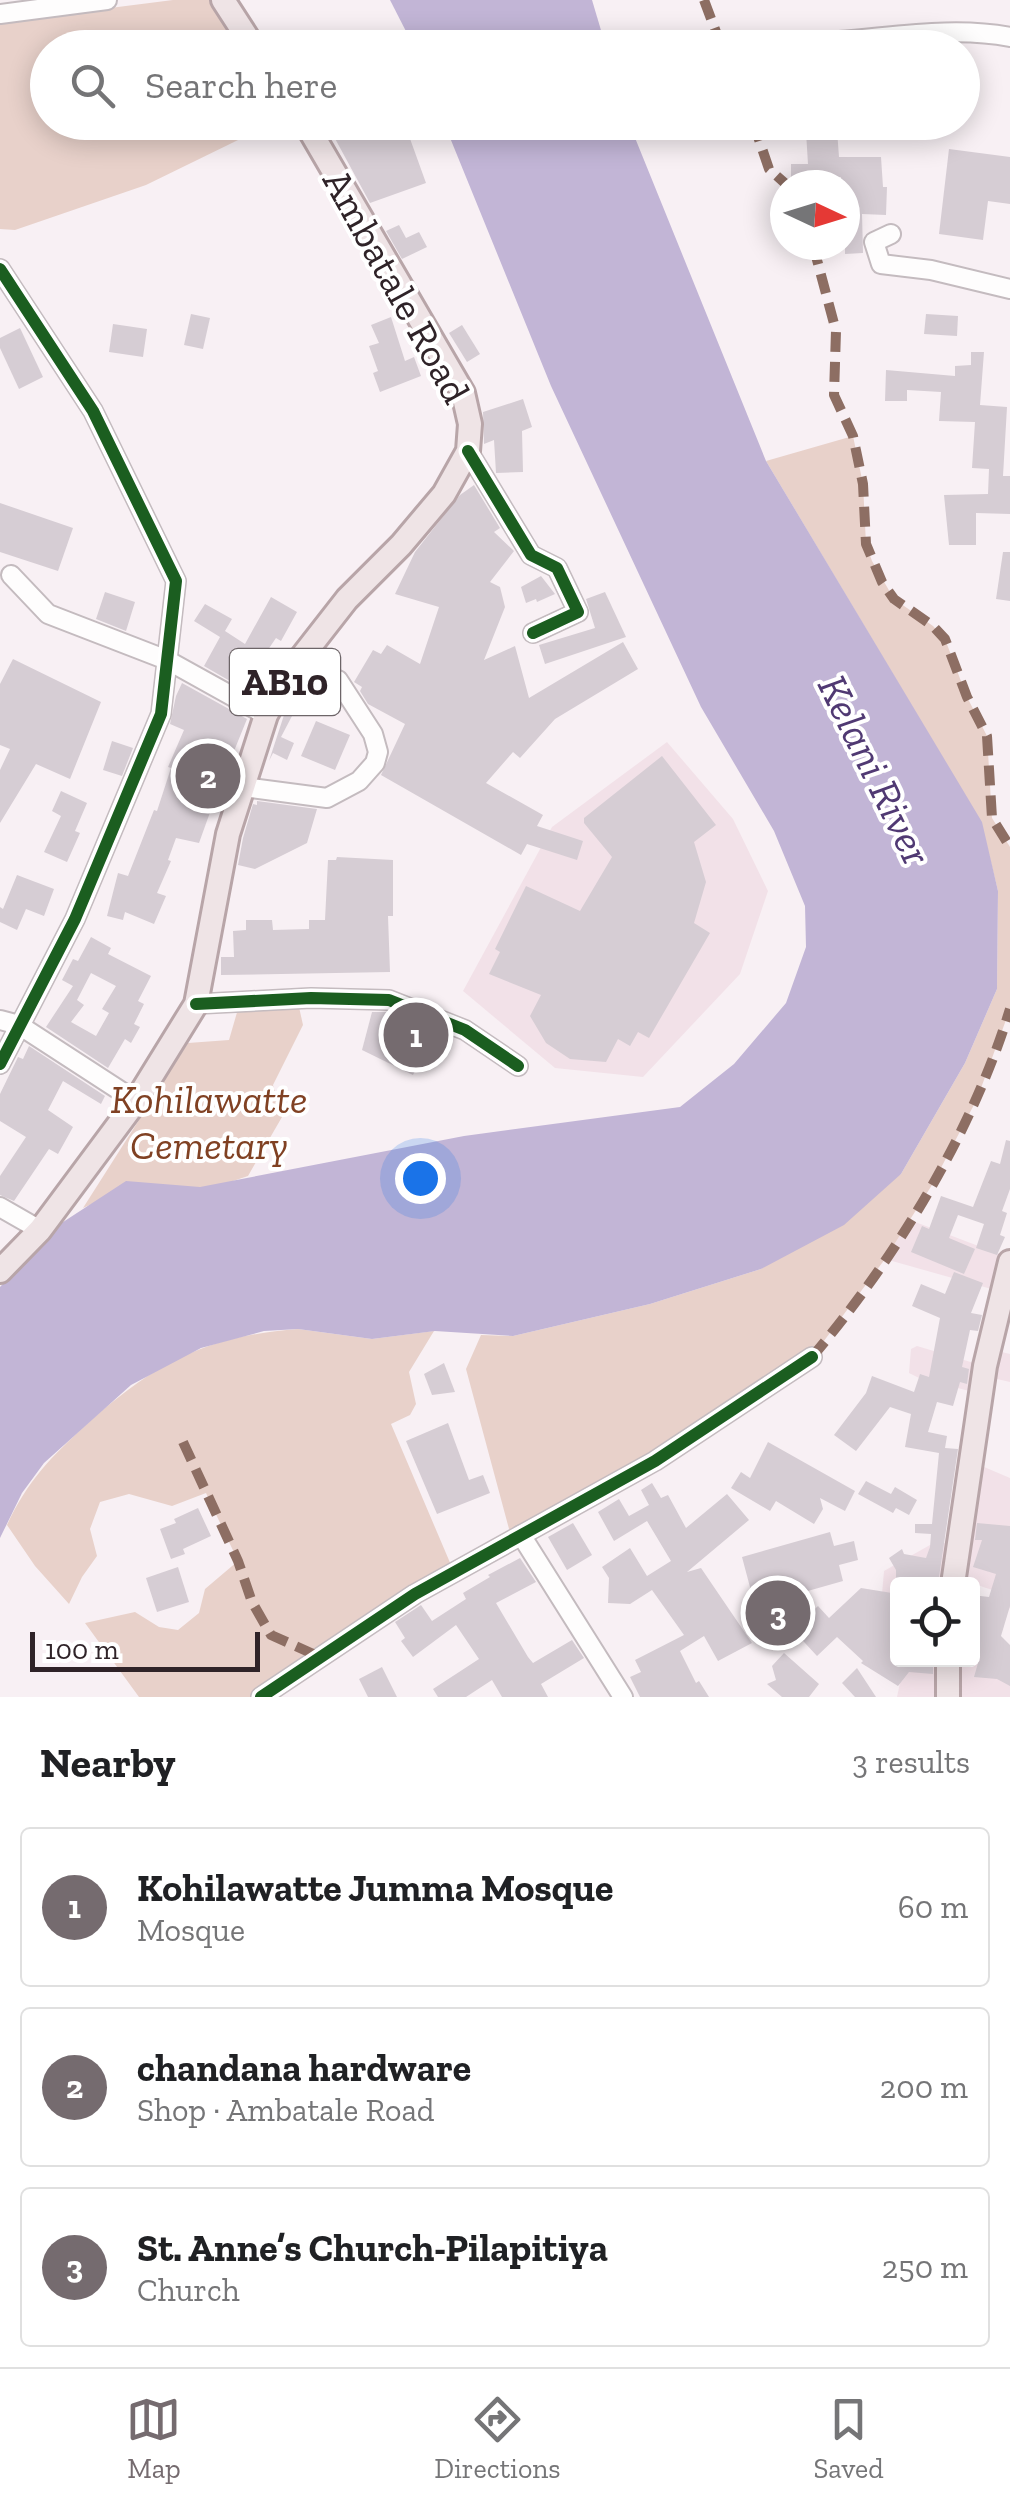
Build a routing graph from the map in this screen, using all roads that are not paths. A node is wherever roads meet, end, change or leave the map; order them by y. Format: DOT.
graph roads {
  1 [pos="107,0"];
  2 [pos="223,0"];
  3 [pos="0,14"];
  4 [pos="242,30"];
  5 [pos="980,34"];
  6 [pos="1010,37"];
  7 [pos="315,140"];
  8 [pos="891,234"];
  9 [pos="0,269"];
  10 [pos="1010,289"];
  11 [pos="468,451"];
  12 [pos="11,575"];
  13 [pos="532,633"];
  14 [pos="167,660"];
  15 [pos="338,680"];
  16 [pos="266,715"];
  17 [pos="243,787"];
  18 [pos="196,1004"];
  19 [pos="0,1020"];
  20 [pos="19,1025"];
  21 [pos="0,1064"];
  22 [pos="518,1066"];
  23 [pos="136,1101"];
  24 [pos="0,1207"];
  25 [pos="40,1230"];
  26 [pos="1010,1262"];
  27 [pos="0,1271"];
  28 [pos="812,1356"];
  29 [pos="521,1535"];
  30 [pos="954,1577"];
  31 [pos="948,1667"];
  32 [pos="261,1697"];
  33 [pos="623,1697"];
  34 [pos="948,1697"];
  1 -- 3 [label="street"];
  2 -- 4 [label="main road"];
  5 -- 6 [label="street"];
  7 -- 11 [label="main road, Ambatale Road"];
  8 -- 10 [label="street"];
  9 -- 14 [label="street"];
  11 -- 13 [label="street"];
  11 -- 16 [label="main road, Ambatale Road / AB10"];
  12 -- 14 [label="street"];
  14 -- 16 [label="street"];
  14 -- 20 [label="street"];
  15 -- 17 [label="street"];
  16 -- 17 [label="main road, Ambatale Road / AB10"];
  17 -- 18 [label="main road, Ambatale Road / AB10"];
  18 -- 22 [label="street"];
  18 -- 23 [label="main road, Ambatale Road / AB10"];
  19 -- 20 [label="street"];
  20 -- 21 [label="street"];
  20 -- 23 [label="street"];
  23 -- 25 [label="main road, Ambatale Road / AB10"];
  24 -- 25 [label="street"];
  25 -- 27 [label="main road, Ambatale Road / AB10"];
  26 -- 30 [label="main road"];
  28 -- 29 [label="street"];
  29 -- 32 [label="street"];
  29 -- 33 [label="street"];
  31 -- 34 [label="main road"];
}
